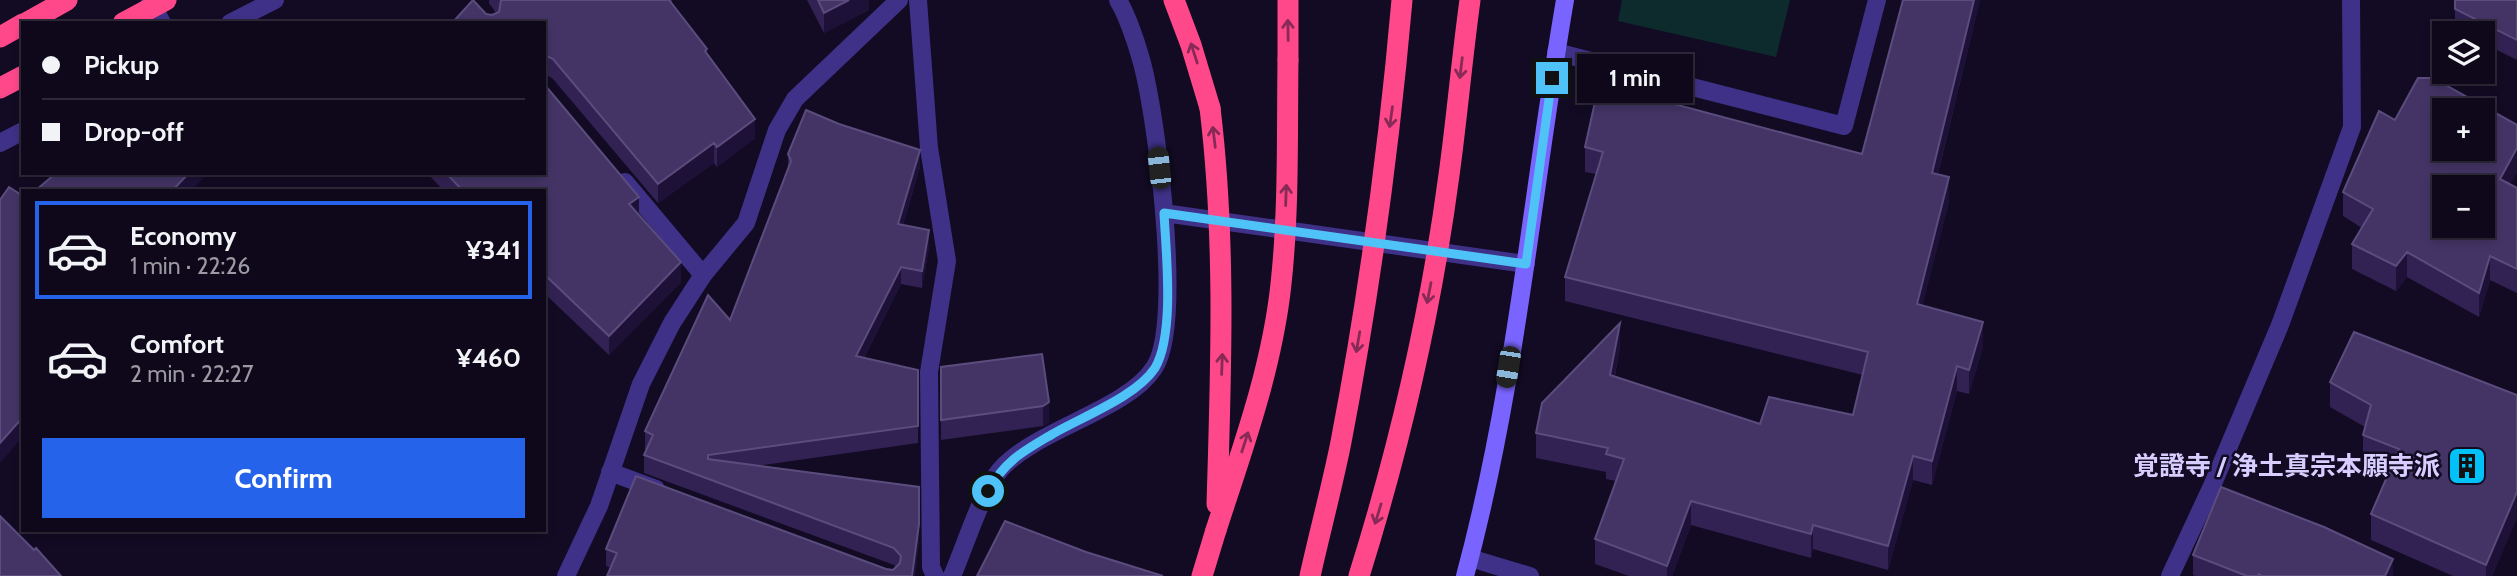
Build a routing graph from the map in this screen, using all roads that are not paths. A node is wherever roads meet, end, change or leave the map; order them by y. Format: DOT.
graph roads {
  1 [pos="67,0"];
  2 [pos="150,0"];
  3 [pos="166,0"];
  4 [pos="275,0"];
  5 [pos="899,0"];
  6 [pos="918,0"];
  7 [pos="1118,0"];
  8 [pos="1174,0"];
  9 [pos="1288,0"];
  10 [pos="1402,0"];
  11 [pos="1470,0"];
  12 [pos="1565,0"];
  13 [pos="1877,0"];
  14 [pos="2351,0"];
  15 [pos="29,21"];
  16 [pos="127,21"];
  17 [pos="161,21"];
  18 [pos="234,21"];
  19 [pos="21,26"];
  20 [pos="0,37"];
  21 [pos="1556,52"];
  22 [pos="21,77"];
  23 [pos="0,88"];
  24 [pos="21,132"];
  25 [pos="0,143"];
  26 [pos="615,170"];
  27 [pos="1164,213"];
  28 [pos="1526,264"];
  29 [pos="703,275"];
  30 [pos="610,472"];
  31 [pos="674,496"];
  32 [pos="1216,530"];
  33 [pos="1470,558"];
  34 [pos="566,576"];
  35 [pos="935,576"];
  36 [pos="952,576"];
  37 [pos="1202,576"];
  38 [pos="1310,576"];
  39 [pos="1359,576"];
  40 [pos="1465,576"];
  41 [pos="1530,576"];
  42 [pos="2170,576"];
  1 -- 15 [label="highway"];
  2 -- 17 [label="street"];
  3 -- 16 [label="highway, bridge"];
  4 -- 18 [label="street"];
  5 -- 29 [label="street"];
  6 -- 35 [label="street"];
  7 -- 27 [label="street"];
  32 -- 8 [label="highway, one-way, bridge"];
  32 -- 9 [label="highway, one-way, bridge"];
  10 -- 38 [label="highway, one-way, bridge"];
  11 -- 39 [label="highway, one-way, bridge"];
  12 -- 21 [label="street"];
  13 -- 21 [label="street"];
  14 -- 42 [label="street"];
  19 -- 20 [label="highway"];
  21 -- 28 [label="street"];
  22 -- 23 [label="highway"];
  24 -- 25 [label="street"];
  26 -- 29 [label="street"];
  27 -- 28 [label="street"];
  27 -- 36 [label="street"];
  28 -- 33 [label="street"];
  29 -- 30 [label="street"];
  30 -- 31 [label="street"];
  30 -- 34 [label="street"];
  32 -- 37 [label="highway"];
  33 -- 40 [label="street"];
  33 -- 41 [label="street"];
}
